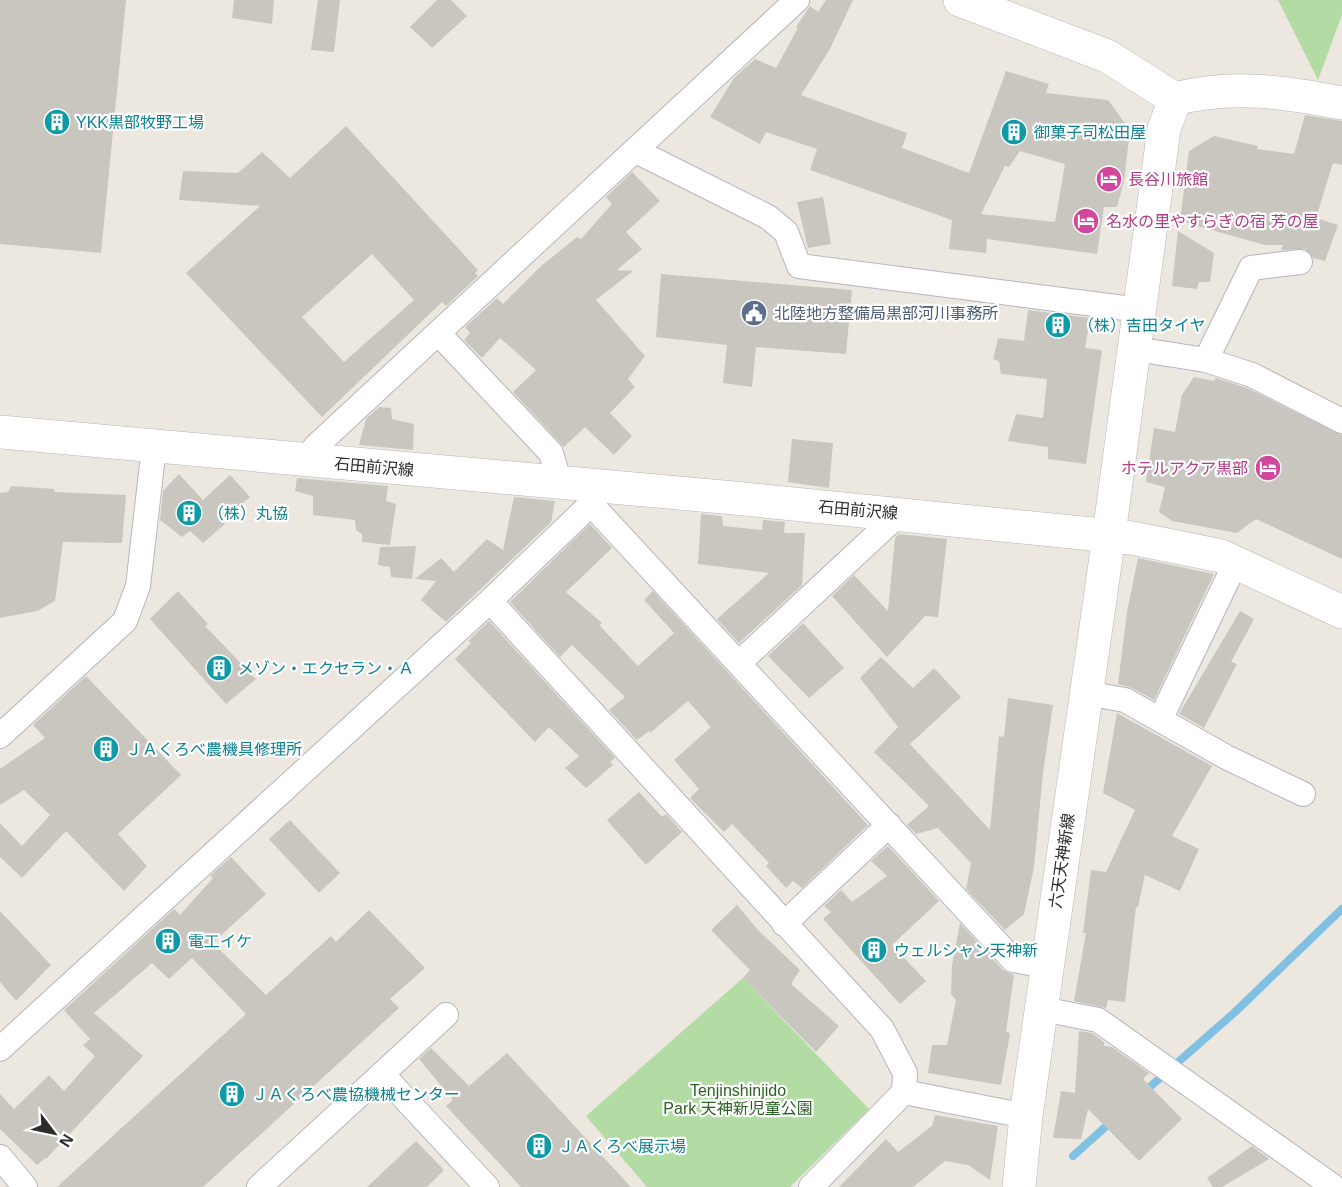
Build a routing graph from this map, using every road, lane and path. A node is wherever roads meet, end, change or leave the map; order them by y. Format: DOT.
graph roads {
  1 [pos="797,0"];
  2 [pos="960,0"];
  3 [pos="1175,99"];
  4 [pos="1342,103"];
  5 [pos="636,151"];
  6 [pos="1300,262"];
  7 [pos="1140,310"];
  8 [pos="439,334"];
  9 [pos="1135,349"];
  10 [pos="1206,360"];
  11 [pos="1342,421"];
  12 [pos="0,432"];
  13 [pos="154,447"];
  14 [pos="306,460"];
  15 [pos="580,492"];
  16 [pos="899,514"];
  17 [pos="1107,535"];
  18 [pos="1236,562"];
  19 [pos="490,601"];
  20 [pos="1342,612"];
  21 [pos="739,663"];
  22 [pos="1085,693"];
  23 [pos="1160,720"];
  24 [pos="0,735"];
  25 [pos="1303,794"];
  26 [pos="889,825"];
  27 [pos="784,924"];
  28 [pos="1047,966"];
  29 [pos="1042,1009"];
  30 [pos="446,1015"];
  31 [pos="0,1049"];
  32 [pos="382,1074"];
  33 [pos="904,1092"];
  34 [pos="1026,1116"];
  35 [pos="0,1157"];
  36 [pos="25,1187"];
  37 [pos="259,1187"];
  38 [pos="487,1187"];
  39 [pos="811,1187"];
  40 [pos="1019,1187"];
  41 [pos="1334,1187"];
  1 -- 5 [label="street"];
  2 -- 3 [label="main road"];
  3 -- 4 [label="main road"];
  3 -- 7 [label="main road"];
  5 -- 7 [label="street"];
  5 -- 8 [label="street"];
  6 -- 10 [label="street"];
  7 -- 9 [label="main road"];
  8 -- 14 [label="street"];
  8 -- 15 [label="street"];
  9 -- 10 [label="street"];
  9 -- 17 [label="main road"];
  10 -- 11 [label="street"];
  12 -- 13 [label="main road, 石田前沢線"];
  13 -- 14 [label="main road, 石田前沢線"];
  13 -- 24 [label="street"];
  14 -- 15 [label="main road, 石田前沢線"];
  15 -- 16 [label="main road, 石田前沢線"];
  15 -- 19 [label="street"];
  15 -- 21 [label="street"];
  16 -- 17 [label="main road, 石田前沢線"];
  16 -- 21 [label="street"];
  17 -- 18 [label="main road, 石田前沢線"];
  17 -- 22 [label="main road, 六天天神新線"];
  18 -- 20 [label="main road, 石田前沢線"];
  18 -- 23 [label="street"];
  19 -- 27 [label="street"];
  19 -- 31 [label="street"];
  21 -- 26 [label="street"];
  22 -- 23 [label="street"];
  22 -- 28 [label="main road, 六天天神新線"];
  23 -- 25 [label="street"];
  26 -- 27 [label="street"];
  26 -- 28 [label="street"];
  27 -- 33 [label="street"];
  28 -- 29 [label="main road, 六天天神新線"];
  29 -- 34 [label="main road, 六天天神新線"];
  29 -- 41 [label="street"];
  30 -- 32 [label="street"];
  32 -- 37 [label="street"];
  32 -- 38 [label="street"];
  33 -- 34 [label="street"];
  33 -- 39 [label="street"];
  34 -- 40 [label="main road, 六天天神新線"];
  35 -- 36 [label="street"];
}
